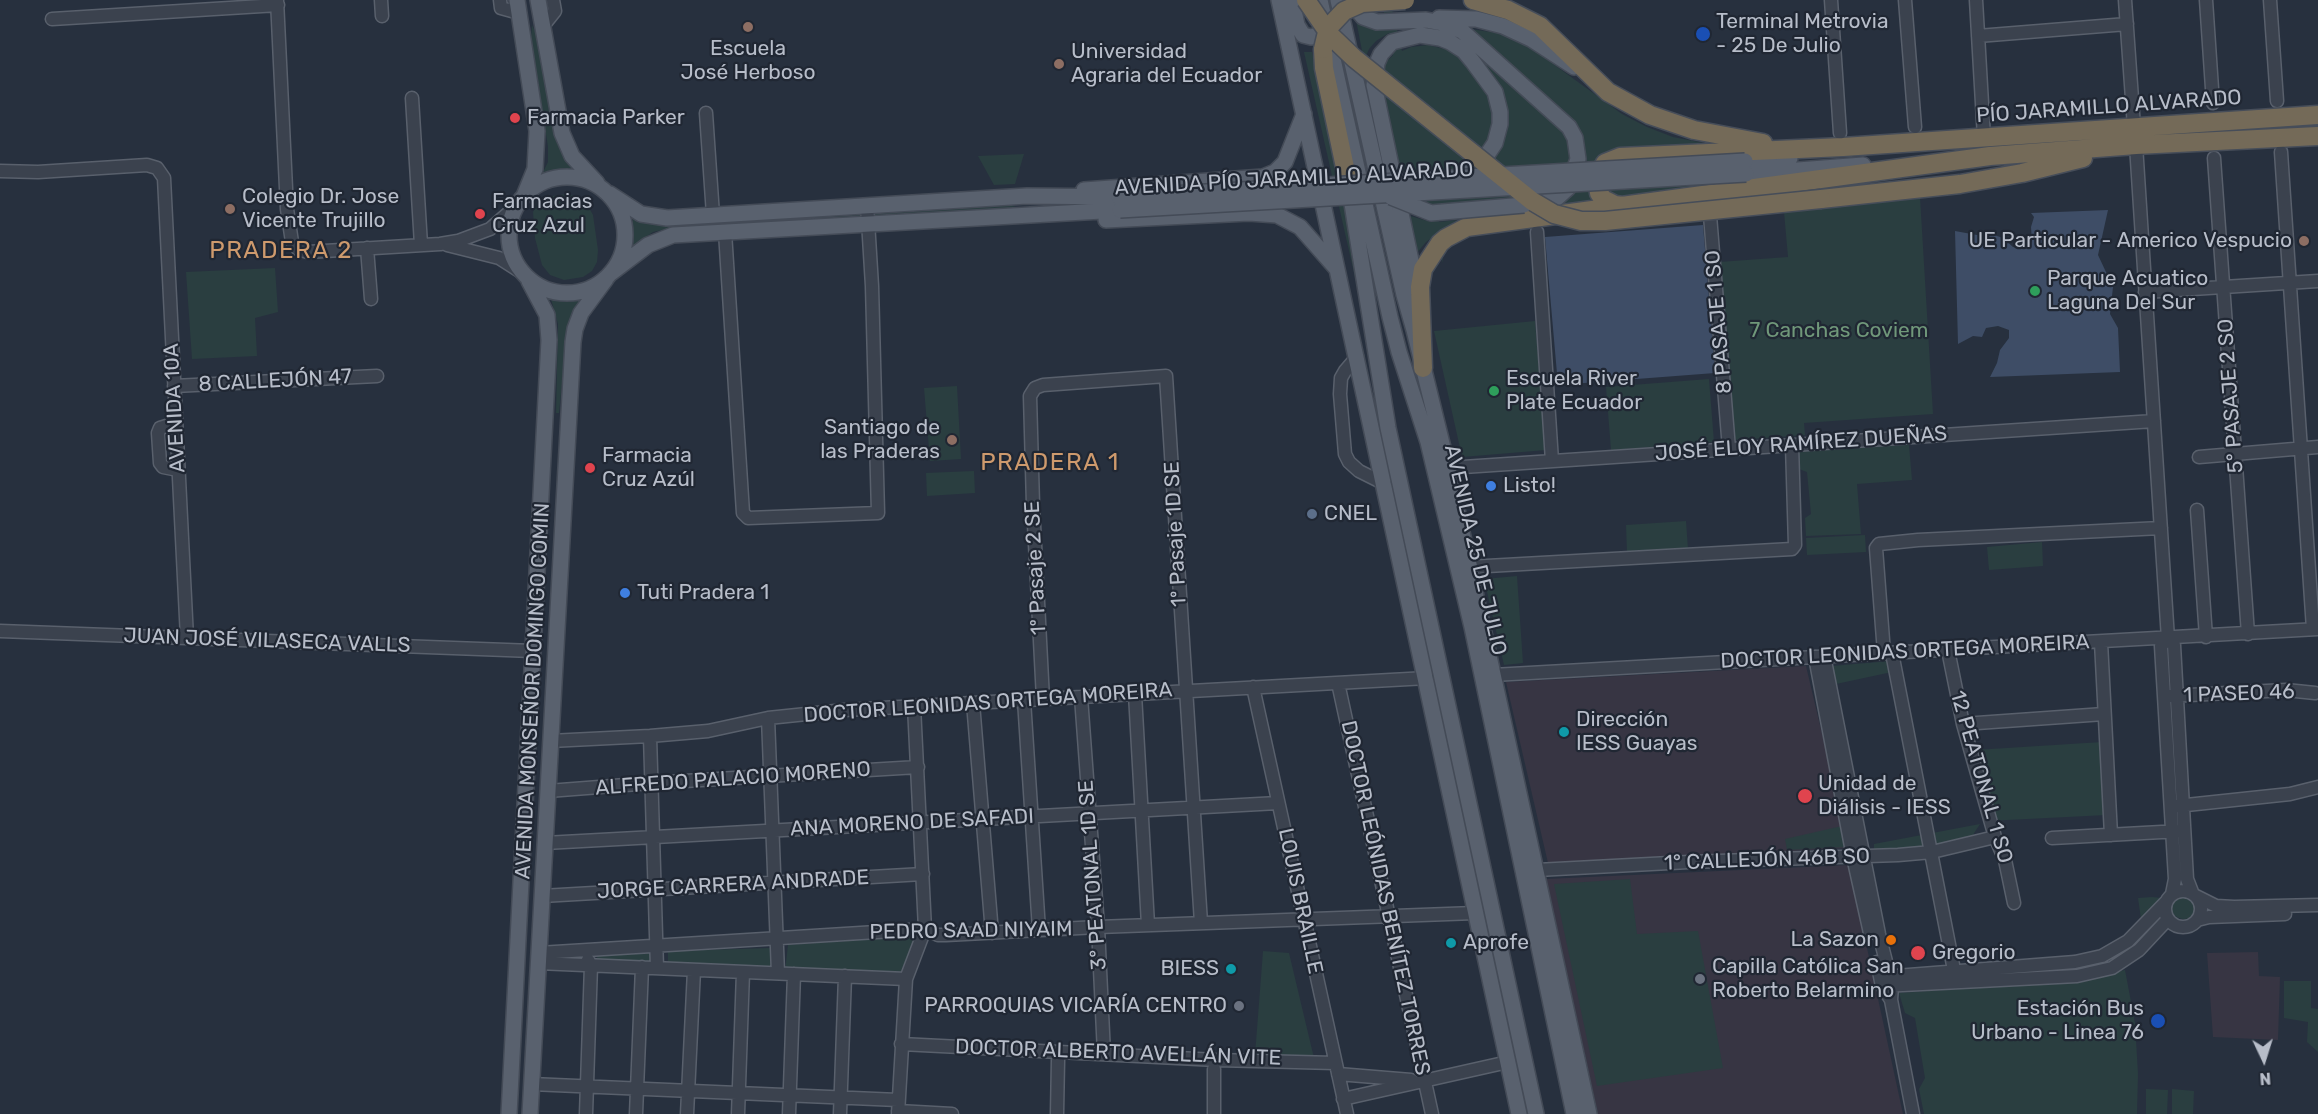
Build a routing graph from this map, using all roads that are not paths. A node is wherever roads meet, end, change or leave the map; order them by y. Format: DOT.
graph roads {
  1 [pos="381,0"];
  2 [pos="500,0"];
  3 [pos="538,0"];
  4 [pos="553,0"];
  5 [pos="1279,0"];
  6 [pos="1292,0"];
  7 [pos="1305,0"];
  8 [pos="1319,0"];
  9 [pos="1338,0"];
  10 [pos="1349,0"];
  11 [pos="1405,0"];
  12 [pos="1473,0"];
  13 [pos="1831,0"];
  14 [pos="1905,0"];
  15 [pos="1976,0"];
  16 [pos="2125,0"];
  17 [pos="2206,0"];
  18 [pos="2270,0"];
  19 [pos="277,3"];
  20 [pos="518,7"];
  21 [pos="382,16"];
  22 [pos="52,19"];
  23 [pos="1426,20"];
  24 [pos="2127,24"];
  25 [pos="543,26"];
  26 [pos="1978,36"];
  27 [pos="1608,92"];
  28 [pos="412,98"];
  29 [pos="2277,101"];
  30 [pos="2213,103"];
  31 [pos="706,113"];
  32 [pos="1304,114"];
  33 [pos="2318,115"];
  34 [pos="1915,127"];
  35 [pos="2318,136"];
  36 [pos="1983,138"];
  37 [pos="1842,140"];
  38 [pos="2131,140"];
  39 [pos="1903,143"];
  40 [pos="2281,152"];
  41 [pos="1990,156"];
  42 [pos="2214,158"];
  43 [pos="1746,167"];
  44 [pos="0,171"];
  45 [pos="1347,176"];
  46 [pos="1447,179"];
  47 [pos="605,190"];
  48 [pos="1379,195"];
  49 [pos="1027,196"];
  50 [pos="1708,196"];
  51 [pos="522,199"];
  52 [pos="1119,204"];
  53 [pos="867,206"];
  54 [pos="1628,207"];
  55 [pos="713,215"];
  56 [pos="1028,215"];
  57 [pos="868,224"];
  58 [pos="725,232"];
  59 [pos="1538,232"];
  60 [pos="440,244"];
  61 [pos="421,245"];
  62 [pos="368,248"];
  63 [pos="1338,271"];
  64 [pos="608,276"];
  65 [pos="527,278"];
  66 [pos="2318,281"];
  67 [pos="2290,283"];
  68 [pos="2224,287"];
  69 [pos="2145,292"];
  70 [pos="371,299"];
  71 [pos="1420,304"];
  72 [pos="1357,357"];
  73 [pos="1424,368"];
  74 [pos="377,376"];
  75 [pos="174,386"];
  76 [pos="1029,400"];
  77 [pos="2154,421"];
  78 [pos="176,423"];
  79 [pos="1388,428"];
  80 [pos="1428,442"];
  81 [pos="1792,445"];
  82 [pos="2318,447"];
  83 [pos="1729,449"];
  84 [pos="2301,449"];
  85 [pos="2235,454"];
  86 [pos="2199,457"];
  87 [pos="1552,461"];
  88 [pos="1448,468"];
  89 [pos="178,470"];
  90 [pos="1385,484"];
  91 [pos="2197,510"];
  92 [pos="2161,528"];
  93 [pos="1469,567"];
  94 [pos="2316,629"];
  95 [pos="0,631"];
  96 [pos="2248,634"];
  97 [pos="2206,637"];
  98 [pos="187,638"];
  99 [pos="2168,639"];
  100 [pos="2101,642"];
  101 [pos="1948,650"];
  102 [pos="533,651"];
  103 [pos="1888,653"];
  104 [pos="1820,657"];
  105 [pos="1493,675"];
  106 [pos="1427,678"];
  107 [pos="1338,682"];
  108 [pos="1253,687"];
  109 [pos="1186,691"];
  110 [pos="2315,693"];
  111 [pos="1135,694"];
  112 [pos="2177,696"];
  113 [pos="1081,697"];
  114 [pos="2163,697"];
  115 [pos="1043,699"];
  116 [pos="1024,700"];
  117 [pos="973,703"];
  118 [pos="914,706"];
  119 [pos="2104,714"];
  120 [pos="768,718"];
  121 [pos="1963,724"];
  122 [pos="650,736"];
  123 [pos="550,741"];
  124 [pos="1460,754"];
  125 [pos="918,768"];
  126 [pos="770,776"];
  127 [pos="651,783"];
  128 [pos="2318,787"];
  129 [pos="548,792"];
  130 [pos="1453,800"];
  131 [pos="1278,802"];
  132 [pos="2176,806"];
  133 [pos="1194,807"];
  134 [pos="1141,810"];
  135 [pos="1090,813"];
  136 [pos="1031,816"];
  137 [pos="983,819"];
  138 [pos="920,822"];
  139 [pos="772,830"];
  140 [pos="2178,832"];
  141 [pos="2111,835"];
  142 [pos="653,837"];
  143 [pos="1995,837"];
  144 [pos="2052,838"];
  145 [pos="545,843"];
  146 [pos="1932,852"];
  147 [pos="1858,857"];
  148 [pos="1537,870"];
  149 [pos="924,874"];
  150 [pos="774,883"];
  151 [pos="655,890"];
  152 [pos="2194,894"];
  153 [pos="542,896"];
  154 [pos="1529,898"];
  155 [pos="2169,898"];
  156 [pos="2014,903"];
  157 [pos="2318,905"];
  158 [pos="2235,911"];
  159 [pos="1475,913"];
  160 [pos="2318,913"];
  161 [pos="1389,917"];
  162 [pos="2168,919"];
  163 [pos="1304,920"];
  164 [pos="2197,920"];
  165 [pos="1201,923"];
  166 [pos="1148,926"];
  167 [pos="1098,927"];
  168 [pos="925,929"];
  169 [pos="1039,930"];
  170 [pos="992,933"];
  171 [pos="1480,937"];
  172 [pos="777,938"];
  173 [pos="657,945"];
  174 [pos="590,949"];
  175 [pos="538,958"];
  176 [pos="1557,962"];
  177 [pos="591,965"];
  178 [pos="642,967"];
  179 [pos="657,968"];
  180 [pos="694,970"];
  181 [pos="1954,970"];
  182 [pos="743,972"];
  183 [pos="778,973"];
  184 [pos="794,974"];
  185 [pos="846,976"];
  186 [pos="906,979"];
  187 [pos="1886,981"];
  188 [pos="1511,998"];
  189 [pos="901,1044"];
  190 [pos="1104,1054"];
  191 [pos="1058,1060"];
  192 [pos="1508,1062"];
  193 [pos="1337,1068"];
  194 [pos="1214,1069"];
  195 [pos="1424,1081"];
  196 [pos="531,1084"];
  197 [pos="587,1087"];
  198 [pos="637,1089"];
  199 [pos="688,1091"];
  200 [pos="739,1093"];
  201 [pos="790,1095"];
  202 [pos="840,1098"];
  203 [pos="1343,1099"];
  204 [pos="898,1108"];
  205 [pos="509,1114"];
  206 [pos="530,1114"];
  207 [pos="586,1114"];
  208 [pos="636,1114"];
  209 [pos="687,1114"];
  210 [pos="738,1114"];
  211 [pos="789,1114"];
  212 [pos="840,1114"];
  213 [pos="952,1114"];
  214 [pos="1057,1114"];
  215 [pos="1214,1114"];
  216 [pos="1347,1114"];
  217 [pos="1432,1114"];
  218 [pos="1519,1114"];
  219 [pos="1536,1114"];
  220 [pos="1574,1114"];
  221 [pos="1589,1114"];
  222 [pos="1913,1114"];
  1 -- 21 [label="street"];
  2 -- 20 [label="street"];
  3 -- 25 [label="main road"];
  4 -- 25 [label="street"];
  5 -- 32 [label="main road"];
  6 -- 8 [label="main road"];
  7 -- 38 [label="highway, bridge"];
  8 -- 80 [label="main road, AVENIDA 25 DE JULIO"];
  9 -- 73 [label="main road, AVENIDA 25 DE JULIO"];
  10 -- 23 [label="main road"];
  11 -- 45 [label="highway, bridge"];
  12 -- 27 [label="highway"];
  13 -- 37 [label="street"];
  14 -- 34 [label="street"];
  15 -- 26 [label="street"];
  16 -- 24 [label="street"];
  17 -- 30 [label="street"];
  18 -- 29 [label="street"];
  19 -- 22 [label="street"];
  19 -- 62 [label="street"];
  20 -- 51 [label="main road"];
  23 -- 27 [label="main road"];
  23 -- 48 [label="main road, bridge"];
  24 -- 26 [label="street"];
  24 -- 38 [label="street"];
  25 -- 47 [label="main road"];
  26 -- 36 [label="street"];
  27 -- 37 [label="highway"];
  28 -- 61 [label="street"];
  31 -- 55 [label="street"];
  32 -- 49 [label="main road"];
  32 -- 63 [label="main road"];
  33 -- 38 [label="highway, PÍO JARAMILLO ALVARADO"];
  35 -- 38 [label="highway, PÍO JARAMILLO ALVARADO"];
  36 -- 38 [label="highway, PÍO JARAMILLO ALVARADO"];
  36 -- 39 [label="highway, PÍO JARAMILLO ALVARADO"];
  37 -- 39 [label="highway, PÍO JARAMILLO ALVARADO"];
  37 -- 54 [label="highway"];
  38 -- 41 [label="highway, PÍO JARAMILLO ALVARADO"];
  38 -- 69 [label="street"];
  39 -- 43 [label="main road, AVENIDA PÍO JARAMILLO ALVARADO"];
  40 -- 67 [label="street"];
  41 -- 43 [label="main road, AVENIDA PÍO JARAMILLO ALVARADO"];
  41 -- 50 [label="highway, PÍO JARAMILLO ALVARADO"];
  42 -- 68 [label="street, 5° PASAJE 2 SO"];
  43 -- 46 [label="main road, AVENIDA PÍO JARAMILLO ALVARADO, bridge"];
  43 -- 48 [label="main road, AVENIDA PÍO JARAMILLO ALVARADO, bridge"];
  44 -- 75 [label="street, AVENIDA 10A"];
  45 -- 79 [label="main road"];
  46 -- 52 [label="main road, AVENIDA PÍO JARAMILLO ALVARADO, bridge"];
  46 -- 71 [label="main road, bridge"];
  47 -- 51 [label="main road"];
  47 -- 55 [label="main road, AVENIDA PÍO JARAMILLO ALVARADO"];
  47 -- 64 [label="main road"];
  48 -- 52 [label="main road, AVENIDA PÍO JARAMILLO ALVARADO, bridge"];
  49 -- 52 [label="main road, AVENIDA PÍO JARAMILLO ALVARADO"];
  49 -- 53 [label="main road, AVENIDA PÍO JARAMILLO ALVARADO"];
  50 -- 54 [label="highway, PÍO JARAMILLO ALVARADO"];
  50 -- 83 [label="street, 8 PASAJE 1 SO"];
  51 -- 60 [label="street"];
  51 -- 65 [label="main road"];
  52 -- 56 [label="main road, AVENIDA PÍO JARAMILLO ALVARADO"];
  53 -- 55 [label="main road, AVENIDA PÍO JARAMILLO ALVARADO"];
  53 -- 57 [label="street"];
  54 -- 71 [label="highway, PÍO JARAMILLO ALVARADO"];
  56 -- 57 [label="main road, AVENIDA PÍO JARAMILLO ALVARADO"];
  56 -- 63 [label="main road"];
  57 -- 58 [label="main road, AVENIDA PÍO JARAMILLO ALVARADO"];
  57 -- 58 [label="street"];
  58 -- 64 [label="main road, AVENIDA PÍO JARAMILLO ALVARADO"];
  59 -- 87 [label="street"];
  60 -- 61 [label="street"];
  60 -- 65 [label="street"];
  61 -- 62 [label="street"];
  62 -- 70 [label="street"];
  63 -- 72 [label="main road"];
  64 -- 65 [label="main road"];
  64 -- 123 [label="main road, AVENIDA MONSEÑOR DOMINGO COMIN"];
  65 -- 102 [label="main road, AVENIDA MONSEÑOR DOMINGO COMIN"];
  66 -- 67 [label="street"];
  67 -- 68 [label="street"];
  67 -- 84 [label="street"];
  68 -- 69 [label="street"];
  68 -- 85 [label="street, 5° PASAJE 2 SO"];
  69 -- 77 [label="street"];
  71 -- 73 [label="highway, PÍO JARAMILLO ALVARADO"];
  72 -- 79 [label="main road"];
  72 -- 90 [label="main road"];
  72 -- 90 [label="street"];
  73 -- 80 [label="main road"];
  73 -- 88 [label="main road, AVENIDA 25 DE JULIO"];
  74 -- 75 [label="street, 8 CALLEJÓN 47"];
  75 -- 78 [label="street, AVENIDA 10A"];
  76 -- 109 [label="street, 1º Pasaje 1D SE"];
  76 -- 115 [label="street, 1º Pasaje 2 SE"];
  77 -- 81 [label="street, JOSÉ ELOY RAMÍREZ DUEÑAS"];
  77 -- 92 [label="street"];
  78 -- 89 [label="street, AVENIDA 10A"];
  78 -- 89 [label="street"];
  79 -- 124 [label="main road"];
  80 -- 154 [label="main road, AVENIDA 25 DE JULIO"];
  81 -- 83 [label="street, JOSÉ ELOY RAMÍREZ DUEÑAS"];
  81 -- 93 [label="street"];
  82 -- 84 [label="street"];
  83 -- 87 [label="street, JOSÉ ELOY RAMÍREZ DUEÑAS"];
  84 -- 85 [label="street"];
  84 -- 94 [label="street"];
  85 -- 86 [label="street"];
  85 -- 96 [label="street, 5° PASAJE 2 SO"];
  87 -- 88 [label="street, JOSÉ ELOY RAMÍREZ DUEÑAS"];
  88 -- 93 [label="main road, AVENIDA 25 DE JULIO"];
  89 -- 98 [label="street, AVENIDA 10A"];
  90 -- 106 [label="main road"];
  91 -- 97 [label="street"];
  92 -- 99 [label="street"];
  92 -- 103 [label="street"];
  93 -- 105 [label="main road, AVENIDA 25 DE JULIO"];
  94 -- 96 [label="street, DOCTOR LEONIDAS ORTEGA MOREIRA"];
  95 -- 98 [label="street, JUAN JOSÉ VILASECA VALLS"];
  96 -- 97 [label="street, DOCTOR LEONIDAS ORTEGA MOREIRA"];
  97 -- 99 [label="street, DOCTOR LEONIDAS ORTEGA MOREIRA"];
  98 -- 102 [label="street, JUAN JOSÉ VILASECA VALLS"];
  99 -- 100 [label="street, DOCTOR LEONIDAS ORTEGA MOREIRA"];
  99 -- 112 [label="street"];
  99 -- 114 [label="street"];
  100 -- 101 [label="street, DOCTOR LEONIDAS ORTEGA MOREIRA"];
  100 -- 119 [label="street"];
  101 -- 103 [label="street, DOCTOR LEONIDAS ORTEGA MOREIRA"];
  101 -- 121 [label="street, 12 PEATONAL 1 SO"];
  102 -- 205 [label="main road, AVENIDA MONSEÑOR DOMINGO COMIN"];
  103 -- 104 [label="street, DOCTOR LEONIDAS ORTEGA MOREIRA"];
  103 -- 146 [label="street"];
  104 -- 105 [label="street, DOCTOR LEONIDAS ORTEGA MOREIRA"];
  104 -- 147 [label="street"];
  105 -- 148 [label="main road, AVENIDA 25 DE JULIO"];
  106 -- 107 [label="street, DOCTOR LEONIDAS ORTEGA MOREIRA"];
  106 -- 130 [label="main road"];
  107 -- 108 [label="street, DOCTOR LEONIDAS ORTEGA MOREIRA"];
  107 -- 161 [label="street, DOCTOR LEÓNIDAS BENÍTEZ TORRES"];
  108 -- 109 [label="street, DOCTOR LEONIDAS ORTEGA MOREIRA"];
  108 -- 131 [label="street, LOUIS BRAILLE"];
  109 -- 111 [label="street, DOCTOR LEONIDAS ORTEGA MOREIRA"];
  109 -- 133 [label="street, 1º Pasaje 1D SE"];
  110 -- 112 [label="street, 1 PASEO 46"];
  111 -- 113 [label="street, DOCTOR LEONIDAS ORTEGA MOREIRA"];
  111 -- 134 [label="street"];
  112 -- 114 [label="street, 1 PASEO 46"];
  112 -- 132 [label="street"];
  113 -- 115 [label="street, DOCTOR LEONIDAS ORTEGA MOREIRA"];
  113 -- 135 [label="street, 3° PEATONAL 1D SE"];
  114 -- 132 [label="street"];
  115 -- 116 [label="street, DOCTOR LEONIDAS ORTEGA MOREIRA"];
  116 -- 117 [label="street, DOCTOR LEONIDAS ORTEGA MOREIRA"];
  116 -- 136 [label="street"];
  117 -- 118 [label="street, DOCTOR LEONIDAS ORTEGA MOREIRA"];
  117 -- 137 [label="street"];
  118 -- 120 [label="street, DOCTOR LEONIDAS ORTEGA MOREIRA"];
  118 -- 125 [label="street"];
  119 -- 121 [label="street"];
  119 -- 141 [label="street"];
  120 -- 122 [label="street, DOCTOR LEONIDAS ORTEGA MOREIRA"];
  120 -- 126 [label="street"];
  121 -- 143 [label="street, 12 PEATONAL 1 SO"];
  122 -- 123 [label="street, DOCTOR LEONIDAS ORTEGA MOREIRA"];
  122 -- 127 [label="street"];
  123 -- 129 [label="main road, AVENIDA MONSEÑOR DOMINGO COMIN"];
  124 -- 130 [label="main road"];
  124 -- 188 [label="main road"];
  125 -- 126 [label="street, ALFREDO PALACIO MORENO"];
  125 -- 138 [label="street"];
  126 -- 127 [label="street, ALFREDO PALACIO MORENO"];
  126 -- 139 [label="street"];
  127 -- 129 [label="street, ALFREDO PALACIO MORENO"];
  127 -- 142 [label="street"];
  128 -- 132 [label="street"];
  129 -- 145 [label="main road, AVENIDA MONSEÑOR DOMINGO COMIN"];
  130 -- 159 [label="main road"];
  131 -- 133 [label="street, ANA MORENO DE SAFADI"];
  131 -- 163 [label="street, LOUIS BRAILLE"];
  132 -- 140 [label="street"];
  133 -- 134 [label="street, ANA MORENO DE SAFADI"];
  133 -- 165 [label="street, 1º Pasaje 1D SE"];
  134 -- 135 [label="street, ANA MORENO DE SAFADI"];
  134 -- 166 [label="street"];
  135 -- 136 [label="street, ANA MORENO DE SAFADI"];
  135 -- 167 [label="street, 3° PEATONAL 1D SE"];
  136 -- 137 [label="street, ANA MORENO DE SAFADI"];
  136 -- 169 [label="street"];
  137 -- 138 [label="street, ANA MORENO DE SAFADI"];
  137 -- 170 [label="street"];
  138 -- 139 [label="street, ANA MORENO DE SAFADI"];
  138 -- 149 [label="street"];
  139 -- 142 [label="street, ANA MORENO DE SAFADI"];
  139 -- 150 [label="street"];
  140 -- 141 [label="street"];
  140 -- 152 [label="street"];
  140 -- 155 [label="street"];
  141 -- 144 [label="street"];
  142 -- 145 [label="street, ANA MORENO DE SAFADI"];
  142 -- 151 [label="street"];
  143 -- 146 [label="street, 1° CALLEJÓN 46B SO"];
  143 -- 156 [label="street, 12 PEATONAL 1 SO"];
  145 -- 153 [label="main road, AVENIDA MONSEÑOR DOMINGO COMIN"];
  146 -- 147 [label="street, 1° CALLEJÓN 46B SO"];
  146 -- 181 [label="street"];
  147 -- 148 [label="street, 1° CALLEJÓN 46B SO"];
  147 -- 187 [label="street"];
  148 -- 176 [label="main road, AVENIDA 25 DE JULIO"];
  149 -- 150 [label="street, JORGE CARRERA ANDRADE"];
  149 -- 168 [label="street"];
  150 -- 151 [label="street, JORGE CARRERA ANDRADE"];
  150 -- 172 [label="street"];
  151 -- 153 [label="street, JORGE CARRERA ANDRADE"];
  151 -- 173 [label="street"];
  152 -- 155 [label="street"];
  152 -- 158 [label="street"];
  152 -- 164 [label="street"];
  153 -- 175 [label="main road, AVENIDA MONSEÑOR DOMINGO COMIN"];
  154 -- 176 [label="main road"];
  154 -- 220 [label="main road, AVENIDA 25 DE JULIO"];
  155 -- 162 [label="street"];
  155 -- 181 [label="street"];
  157 -- 158 [label="street"];
  158 -- 160 [label="street"];
  158 -- 164 [label="street"];
  159 -- 161 [label="street, PEDRO SAAD NIYAIM"];
  159 -- 171 [label="main road"];
  161 -- 163 [label="street, PEDRO SAAD NIYAIM"];
  161 -- 195 [label="street, DOCTOR LEÓNIDAS BENÍTEZ TORRES"];
  162 -- 164 [label="street"];
  162 -- 187 [label="street"];
  163 -- 165 [label="street, PEDRO SAAD NIYAIM"];
  163 -- 193 [label="street, LOUIS BRAILLE"];
  165 -- 166 [label="street, PEDRO SAAD NIYAIM"];
  166 -- 167 [label="street, PEDRO SAAD NIYAIM"];
  167 -- 169 [label="street, PEDRO SAAD NIYAIM"];
  167 -- 190 [label="street, 3° PEATONAL 1D SE"];
  168 -- 170 [label="street, PEDRO SAAD NIYAIM"];
  168 -- 172 [label="street, PEDRO SAAD NIYAIM"];
  168 -- 186 [label="street"];
  169 -- 170 [label="street, PEDRO SAAD NIYAIM"];
  171 -- 188 [label="main road"];
  171 -- 192 [label="main road"];
  172 -- 173 [label="street, PEDRO SAAD NIYAIM"];
  172 -- 183 [label="street"];
  173 -- 174 [label="street, PEDRO SAAD NIYAIM"];
  173 -- 179 [label="street"];
  174 -- 175 [label="street, PEDRO SAAD NIYAIM"];
  174 -- 177 [label="street"];
  175 -- 177 [label="street"];
  175 -- 196 [label="main road, AVENIDA MONSEÑOR DOMINGO COMIN"];
  176 -- 221 [label="main road, AVENIDA 25 DE JULIO"];
  177 -- 178 [label="street"];
  177 -- 197 [label="street"];
  178 -- 179 [label="street"];
  178 -- 198 [label="street"];
  179 -- 180 [label="street"];
  180 -- 182 [label="street"];
  180 -- 199 [label="street"];
  181 -- 187 [label="street"];
  182 -- 183 [label="street"];
  182 -- 200 [label="street"];
  183 -- 184 [label="street"];
  184 -- 185 [label="street"];
  184 -- 201 [label="street"];
  185 -- 186 [label="street"];
  185 -- 202 [label="street"];
  186 -- 189 [label="street"];
  187 -- 222 [label="street"];
  188 -- 219 [label="main road"];
  189 -- 190 [label="street, DOCTOR ALBERTO AVELLÁN VITE"];
  189 -- 204 [label="street"];
  190 -- 193 [label="street, DOCTOR ALBERTO AVELLÁN VITE"];
  191 -- 214 [label="street"];
  192 -- 195 [label="street, DOCTOR ALBERTO AVELLÁN VITE"];
  192 -- 218 [label="main road"];
  193 -- 195 [label="street, DOCTOR ALBERTO AVELLÁN VITE"];
  193 -- 203 [label="street, LOUIS BRAILLE"];
  194 -- 215 [label="street"];
  195 -- 203 [label="street, DOCTOR ALBERTO AVELLÁN VITE"];
  195 -- 217 [label="street, DOCTOR LEÓNIDAS BENÍTEZ TORRES"];
  196 -- 197 [label="street"];
  196 -- 206 [label="main road, AVENIDA MONSEÑOR DOMINGO COMIN"];
  197 -- 198 [label="street"];
  197 -- 207 [label="street"];
  198 -- 199 [label="street"];
  198 -- 208 [label="street"];
  199 -- 200 [label="street"];
  199 -- 209 [label="street"];
  200 -- 201 [label="street"];
  200 -- 210 [label="street"];
  201 -- 202 [label="street"];
  201 -- 211 [label="street"];
  202 -- 204 [label="street"];
  202 -- 212 [label="street"];
  203 -- 216 [label="street, LOUIS BRAILLE"];
  204 -- 213 [label="street"];
}
